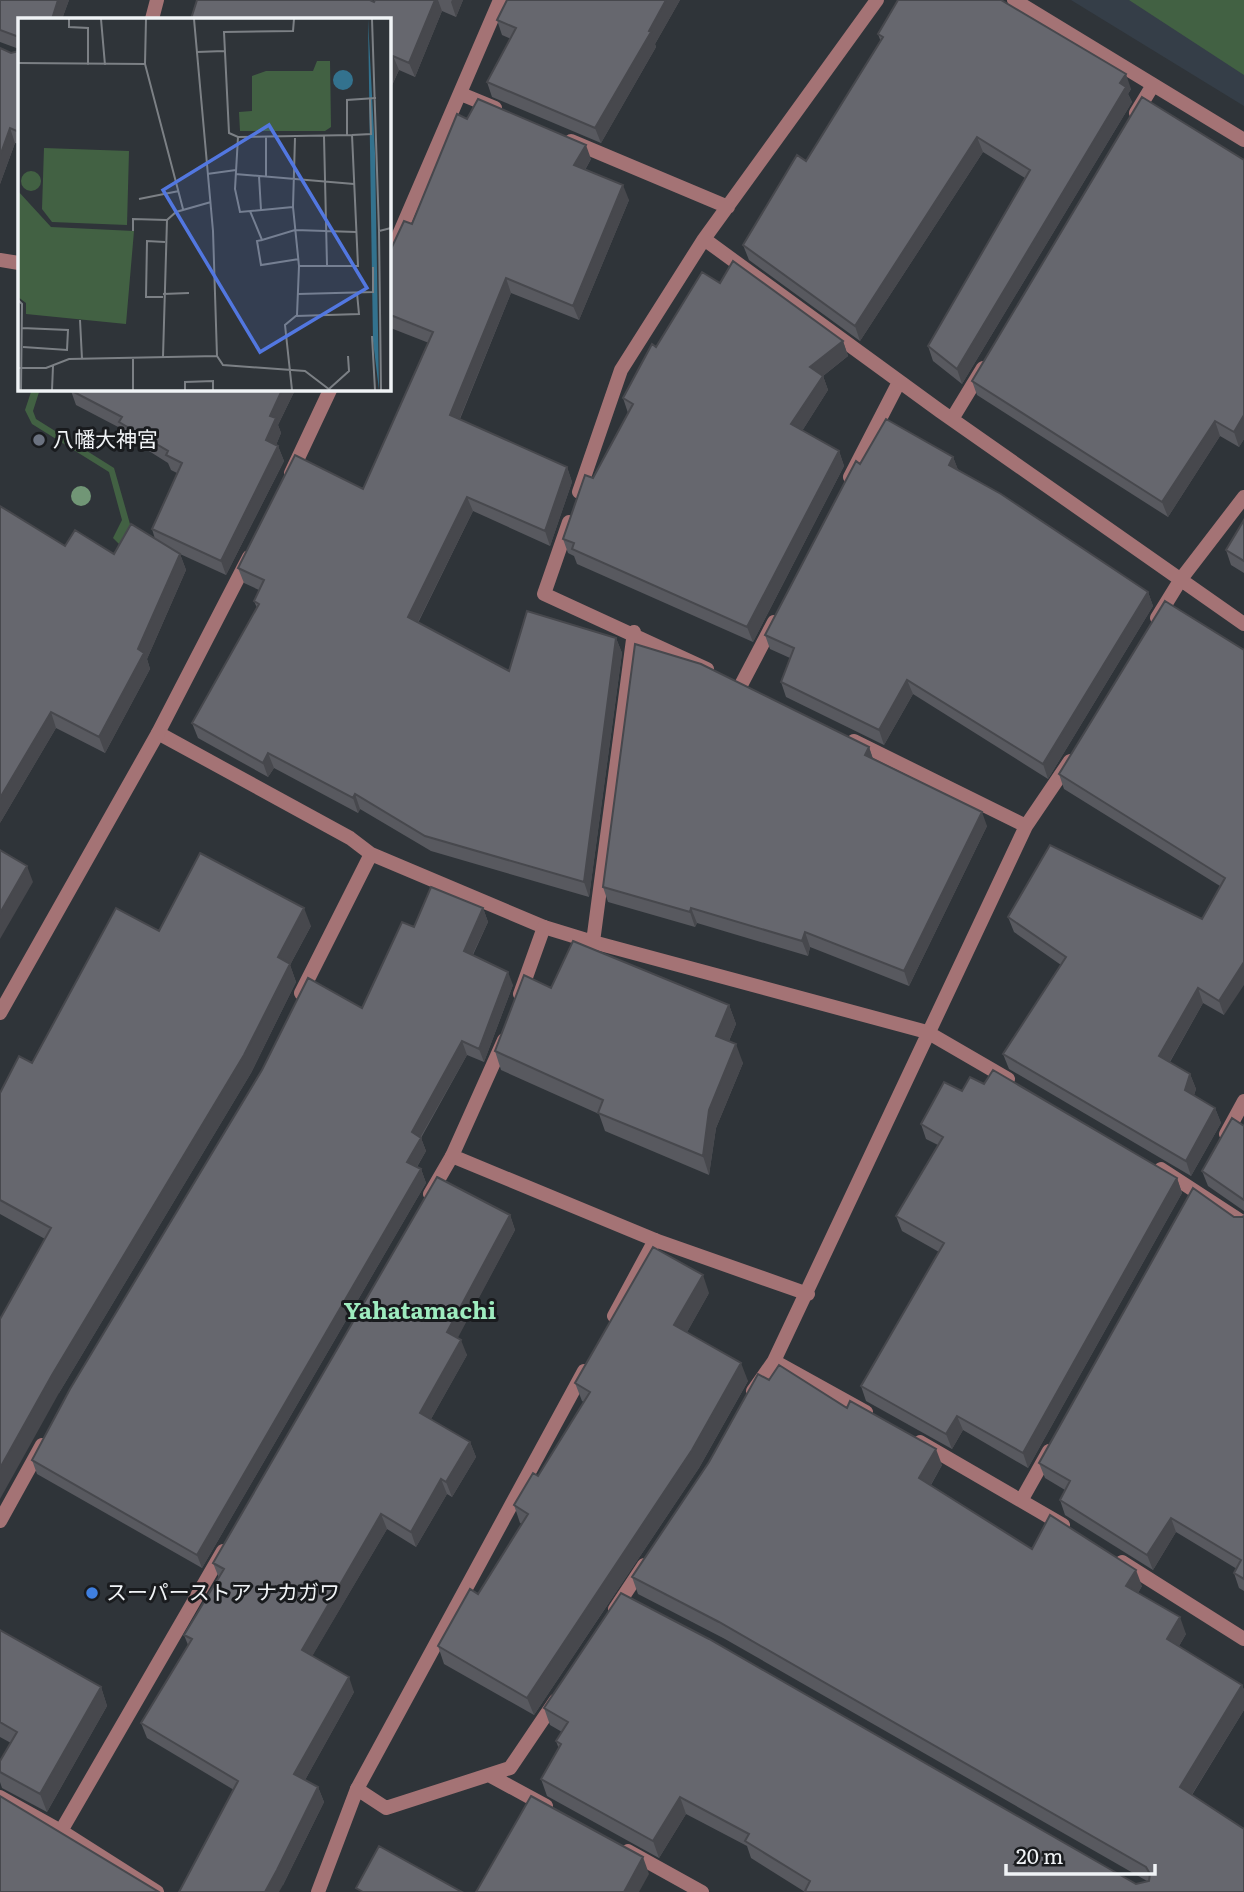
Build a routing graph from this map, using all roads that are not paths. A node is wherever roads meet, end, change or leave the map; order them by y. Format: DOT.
graph roads {
  1 [pos="157,0"];
  2 [pos="500,0"];
  3 [pos="877,0"];
  4 [pos="1014,0"];
  5 [pos="152,18"];
  6 [pos="1153,85"];
  7 [pos="461,93"];
  8 [pos="512,115"];
  9 [pos="1131,121"];
  10 [pos="563,137"];
  11 [pos="1244,140"];
  12 [pos="728,207"];
  13 [pos="704,239"];
  14 [pos="390,255"];
  15 [pos="0,260"];
  16 [pos="18,263"];
  17 [pos="988,359"];
  18 [pos="900,382"];
  19 [pos="330,390"];
  20 [pos="952,419"];
  21 [pos="283,489"];
  22 [pos="842,491"];
  23 [pos="1244,497"];
  24 [pos="258,538"];
  25 [pos="1181,579"];
  26 [pos="779,612"];
  27 [pos="1244,624"];
  28 [pos="1152,626"];
  29 [pos="634,632"];
  30 [pos="158,733"];
  31 [pos="840,734"];
  32 [pos="1079,745"];
  33 [pos="1026,826"];
  34 [pos="371,854"];
  35 [pos="544,927"];
  36 [pos="593,942"];
  37 [pos="297,1003"];
  38 [pos="0,1013"];
  39 [pos="928,1032"];
  40 [pos="1021,1086"];
  41 [pos="1244,1101"];
  42 [pos="1220,1145"];
  43 [pos="452,1156"];
  44 [pos="1149,1161"];
  45 [pos="424,1204"];
  46 [pos="1244,1223"];
  47 [pos="655,1240"];
  48 [pos="808,1294"];
  49 [pos="609,1326"];
  50 [pos="775,1360"];
  51 [pos="589,1362"];
  52 [pos="744,1408"];
  53 [pos="881,1420"];
  54 [pos="904,1433"];
  55 [pos="47,1435"];
  56 [pos="1056,1439"];
  57 [pos="1022,1499"];
  58 [pos="0,1521"];
  59 [pos="1081,1536"];
  60 [pos="229,1542"];
  61 [pos="1104,1551"];
  62 [pos="653,1552"];
  63 [pos="608,1620"];
  64 [pos="1244,1639"];
  65 [pos="563,1688"];
  66 [pos="489,1775"];
  67 [pos="357,1789"];
  68 [pos="0,1797"];
  69 [pos="560,1814"];
  70 [pos="61,1831"];
  71 [pos="619,1846"];
  72 [pos="157,1892"];
  73 [pos="318,1892"];
  74 [pos="702,1892"];
  1 -- 5 [label="street"];
  2 -- 7 [label="street"];
  3 -- 12 [label="street"];
  4 -- 6 [label="street"];
  6 -- 9 [label="street"];
  6 -- 11 [label="street"];
  7 -- 8 [label="street"];
  7 -- 14 [label="street"];
  10 -- 12 [label="street"];
  12 -- 13 [label="street"];
  13 -- 18 [label="street"];
  13 -- 29 [label="street"];
  15 -- 16 [label="street"];
  17 -- 20 [label="street"];
  18 -- 20 [label="street"];
  18 -- 22 [label="street"];
  19 -- 21 [label="street"];
  20 -- 25 [label="street"];
  23 -- 25 [label="street"];
  24 -- 30 [label="street"];
  25 -- 27 [label="street"];
  25 -- 28 [label="street"];
  26 -- 29 [label="street"];
  29 -- 36 [label="street"];
  30 -- 34 [label="street"];
  30 -- 38 [label="street"];
  31 -- 33 [label="street"];
  32 -- 33 [label="street"];
  33 -- 39 [label="street"];
  34 -- 35 [label="street"];
  34 -- 37 [label="street"];
  35 -- 36 [label="street"];
  35 -- 43 [label="street"];
  36 -- 39 [label="street"];
  39 -- 40 [label="street"];
  39 -- 48 [label="street"];
  41 -- 42 [label="street"];
  43 -- 45 [label="street"];
  43 -- 47 [label="street"];
  44 -- 46 [label="street"];
  47 -- 48 [label="street"];
  47 -- 49 [label="street"];
  48 -- 50 [label="street"];
  50 -- 52 [label="street"];
  50 -- 53 [label="street"];
  51 -- 67 [label="street"];
  54 -- 57 [label="street"];
  55 -- 58 [label="street"];
  56 -- 57 [label="street"];
  57 -- 59 [label="street"];
  60 -- 70 [label="street"];
  61 -- 64 [label="street"];
  62 -- 63 [label="street"];
  65 -- 66 [label="street"];
  66 -- 67 [label="street"];
  66 -- 69 [label="street"];
  67 -- 73 [label="street"];
  68 -- 70 [label="street"];
  70 -- 72 [label="street"];
  71 -- 74 [label="street"];
}
